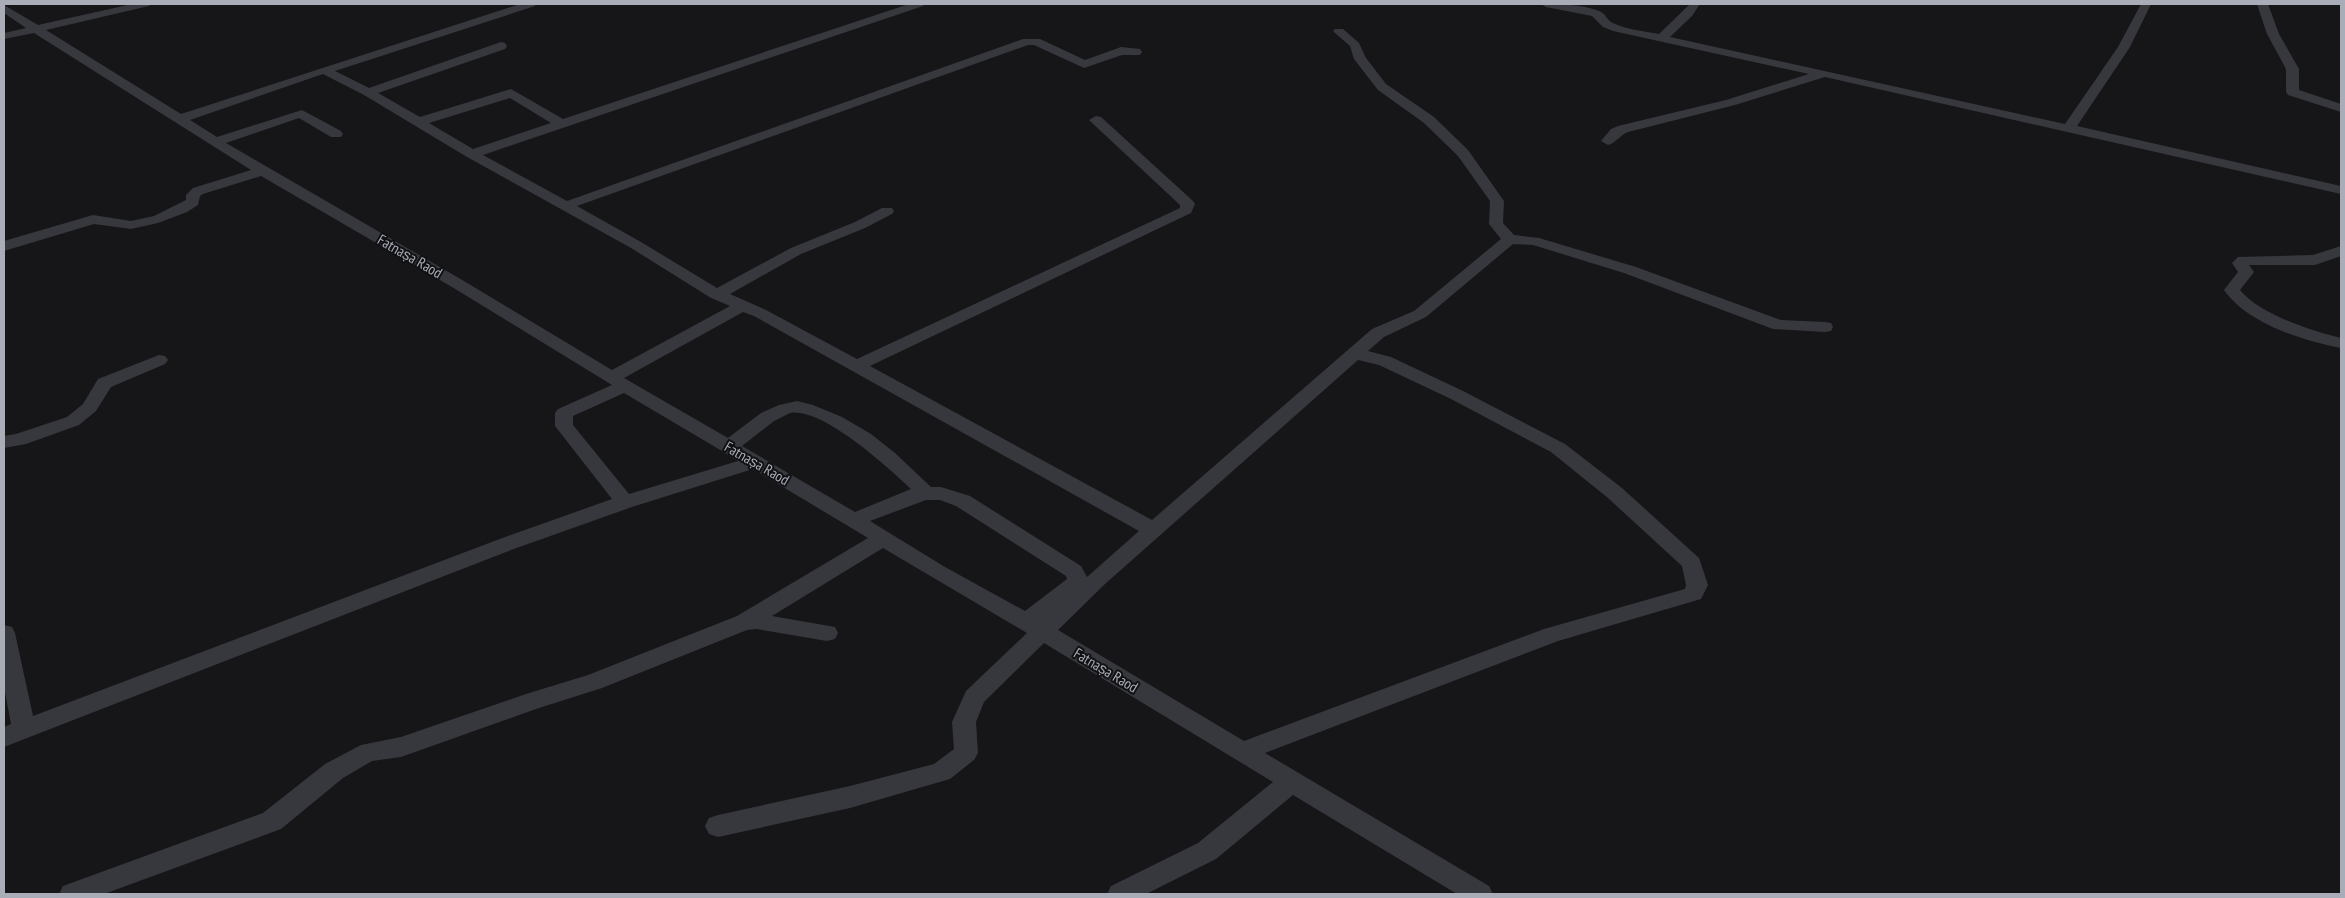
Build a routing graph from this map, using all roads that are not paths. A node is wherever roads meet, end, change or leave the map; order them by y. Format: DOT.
graph roads {
  1 [pos="145,4"];
  2 [pos="531,4"];
  3 [pos="919,4"];
  4 [pos="1546,4"];
  5 [pos="1695,4"];
  6 [pos="2146,4"];
  7 [pos="2262,4"];
  8 [pos="4,8"];
  9 [pos="36,29"];
  10 [pos="1339,31"];
  11 [pos="4,36"];
  12 [pos="1662,38"];
  13 [pos="501,46"];
  14 [pos="1136,52"];
  15 [pos="324,70"];
  16 [pos="1828,74"];
  17 [pos="368,92"];
  18 [pos="2341,108"];
  19 [pos="179,119"];
  20 [pos="1096,120"];
  21 [pos="419,122"];
  22 [pos="563,124"];
  23 [pos="2069,128"];
  24 [pos="336,134"];
  25 [pos="1608,141"];
  26 [pos="215,142"];
  27 [pos="472,154"];
  28 [pos="262,171"];
  29 [pos="2341,190"];
  30 [pos="565,206"];
  31 [pos="887,211"];
  32 [pos="1510,239"];
  33 [pos="4,246"];
  34 [pos="2341,251"];
  35 [pos="717,295"];
  36 [pos="742,306"];
  37 [pos="1825,327"];
  38 [pos="2341,343"];
  39 [pos="1355,356"];
  40 [pos="159,360"];
  41 [pos="857,366"];
  42 [pos="619,382"];
  43 [pos="4,442"];
  44 [pos="729,447"];
  45 [pos="755,462"];
  46 [pos="926,493"];
  47 [pos="625,502"];
  48 [pos="854,520"];
  49 [pos="1153,530"];
  50 [pos="884,538"];
  51 [pos="745,622"];
  52 [pos="1034,627"];
  53 [pos="4,633"];
  54 [pos="827,633"];
  55 [pos="14,734"];
  56 [pos="1244,751"];
  57 [pos="1292,780"];
  58 [pos="718,826"];
  59 [pos="72,894"];
  60 [pos="1120,894"];
  61 [pos="1480,894"];
  1 -- 9 [label="street"];
  2 -- 15 [label="street"];
  3 -- 22 [label="street"];
  4 -- 12 [label="street"];
  5 -- 12 [label="street"];
  6 -- 23 [label="street"];
  7 -- 18 [label="street"];
  8 -- 9 [label="street, Fatnaṣa Raod"];
  9 -- 11 [label="street"];
  9 -- 19 [label="street, Fatnaṣa Raod"];
  10 -- 32 [label="street"];
  12 -- 16 [label="street"];
  13 -- 17 [label="street"];
  14 -- 30 [label="street"];
  15 -- 17 [label="street"];
  15 -- 19 [label="street"];
  16 -- 23 [label="street"];
  16 -- 25 [label="street"];
  17 -- 21 [label="street"];
  19 -- 26 [label="street, Fatnaṣa Raod"];
  20 -- 41 [label="street"];
  21 -- 22 [label="street"];
  21 -- 27 [label="street"];
  22 -- 27 [label="street"];
  23 -- 29 [label="street"];
  24 -- 26 [label="street"];
  26 -- 28 [label="street, Fatnaṣa Raod"];
  27 -- 30 [label="street"];
  28 -- 33 [label="street"];
  28 -- 42 [label="street, Fatnaṣa Raod"];
  30 -- 35 [label="street"];
  31 -- 35 [label="street"];
  32 -- 37 [label="street"];
  32 -- 39 [label="street"];
  34 -- 38 [label="street"];
  35 -- 36 [label="street"];
  36 -- 41 [label="street"];
  36 -- 42 [label="street"];
  39 -- 49 [label="street"];
  39 -- 56 [label="street"];
  40 -- 43 [label="street"];
  41 -- 49 [label="street"];
  42 -- 44 [label="street, Fatnaṣa Raod"];
  42 -- 47 [label="street"];
  44 -- 45 [label="street, Fatnaṣa Raod"];
  44 -- 46 [label="street"];
  45 -- 47 [label="street"];
  45 -- 48 [label="street, Fatnaṣa Raod"];
  46 -- 48 [label="street"];
  46 -- 52 [label="street"];
  47 -- 55 [label="street"];
  48 -- 50 [label="street, Fatnaṣa Raod"];
  49 -- 52 [label="street"];
  50 -- 51 [label="street"];
  50 -- 52 [label="street, Fatnaṣa Raod"];
  51 -- 54 [label="street"];
  51 -- 59 [label="street"];
  52 -- 56 [label="street, Fatnaṣa Raod"];
  52 -- 58 [label="street"];
  53 -- 55 [label="street"];
  56 -- 57 [label="street, Fatnaṣa Raod"];
  57 -- 60 [label="street"];
  57 -- 61 [label="street, Fatnaṣa Raod"];
}
